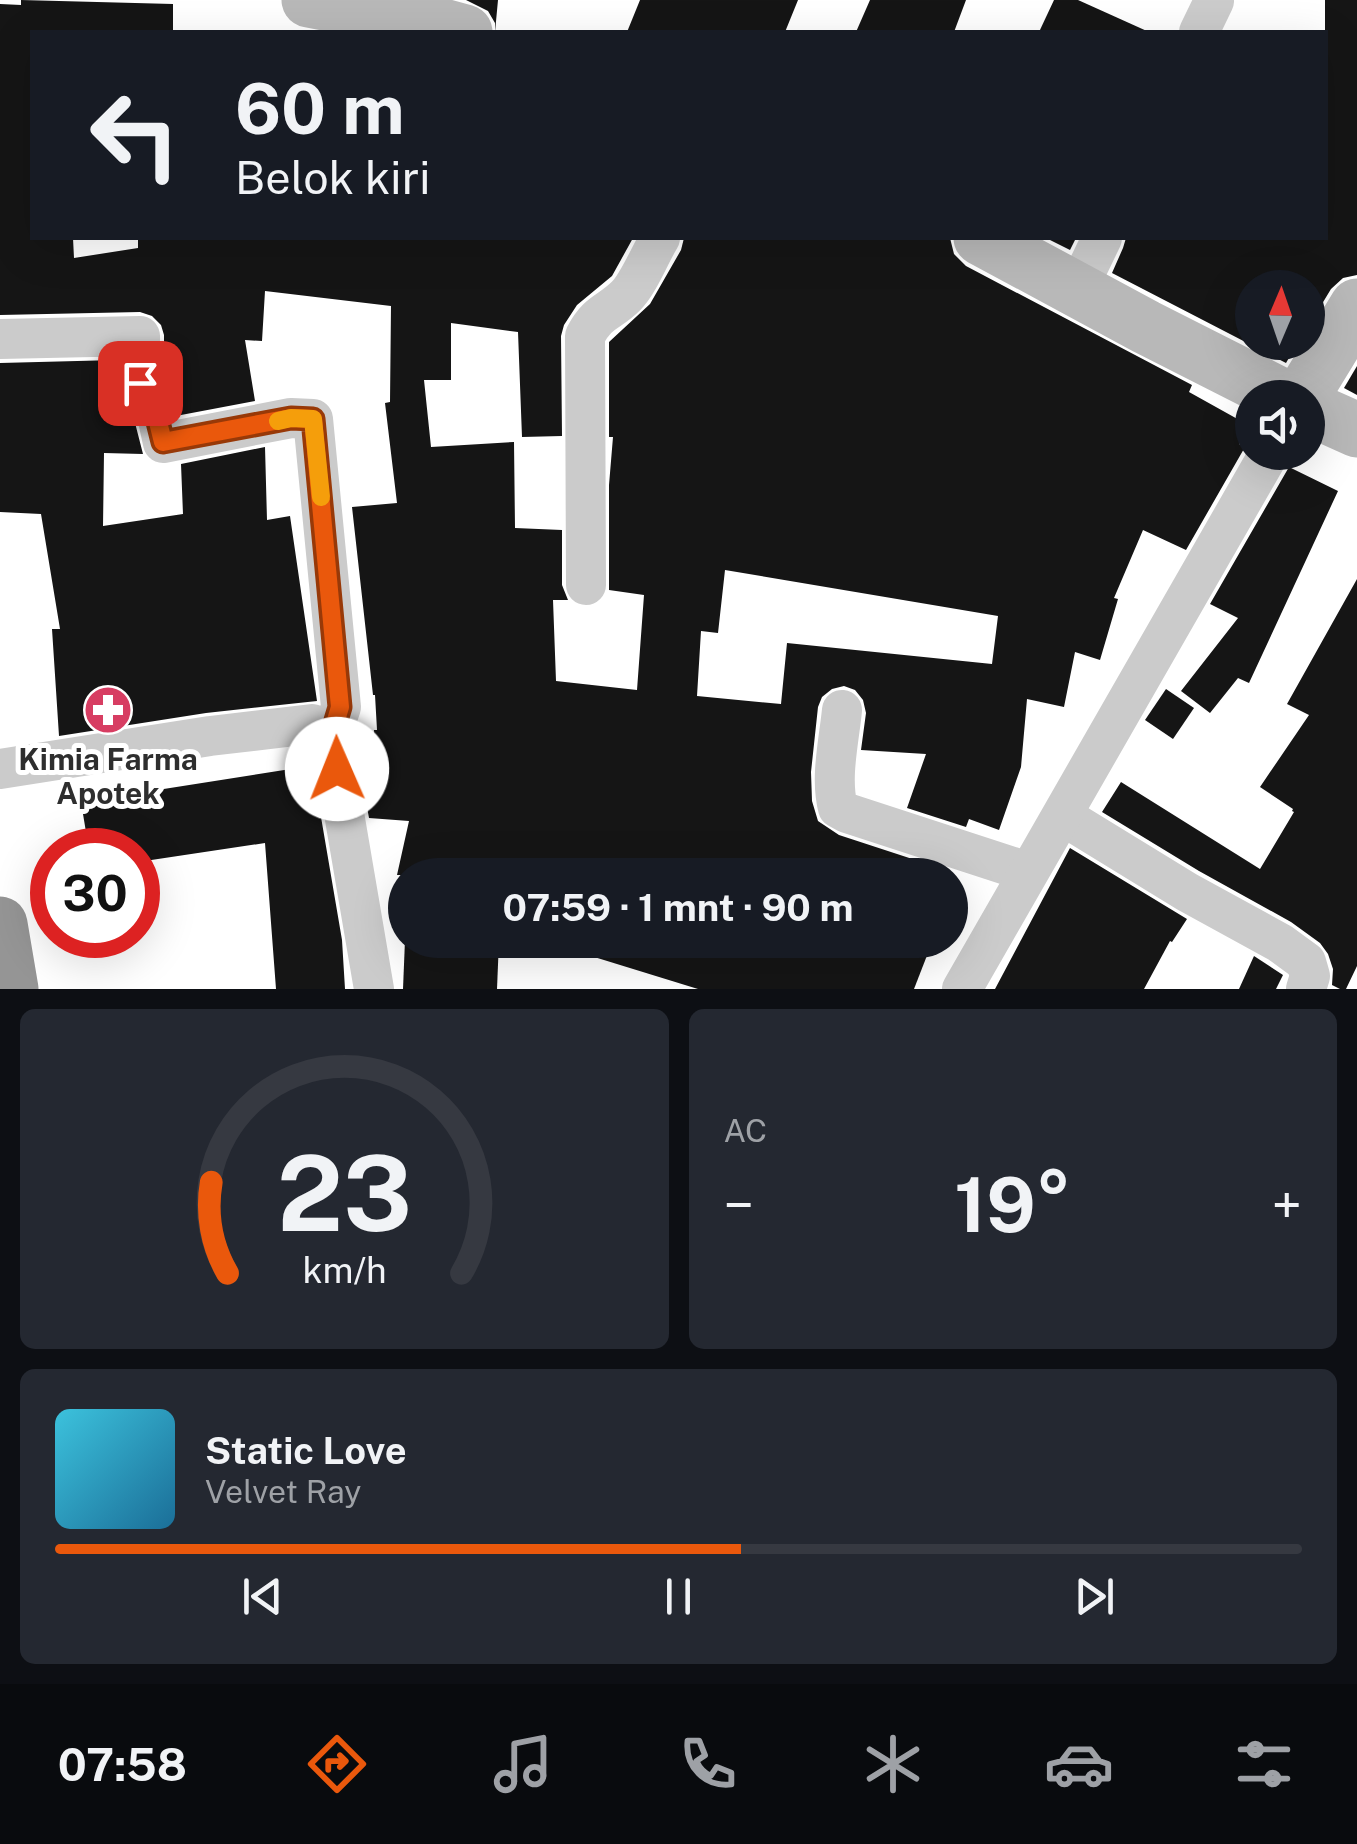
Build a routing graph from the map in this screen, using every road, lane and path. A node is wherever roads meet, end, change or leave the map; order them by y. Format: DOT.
graph roads {
  1 [pos="309,0"];
  2 [pos="1214,1"];
  3 [pos="458,30"];
  4 [pos="1200,30"];
  5 [pos="659,240"];
  6 [pos="984,240"];
  7 [pos="1101,240"];
  8 [pos="1078,288"];
  9 [pos="1357,306"];
  10 [pos="0,339"];
  11 [pos="1251,380"];
  12 [pos="1312,380"];
  13 [pos="1325,416"];
  14 [pos="1357,430"];
  15 [pos="1260,470"];
  16 [pos="586,585"];
  17 [pos="842,710"];
  18 [pos="331,737"];
  19 [pos="0,769"];
  20 [pos="1063,816"];
  21 [pos="1028,872"];
  22 [pos="0,924"];
  23 [pos="12,989"];
  24 [pos="374,989"];
  25 [pos="962,989"];
  26 [pos="1306,989"];
  1 -- 3 [label="main road"];
  2 -- 4 [label="street"];
  5 -- 16 [label="street"];
  6 -- 8 [label="main road"];
  7 -- 8 [label="street"];
  8 -- 11 [label="main road"];
  9 -- 12 [label="main road"];
  10 -- 18 [label="street"];
  13 -- 14 [label="main road"];
  15 -- 20 [label="street"];
  17 -- 21 [label="street"];
  18 -- 19 [label="street"];
  18 -- 24 [label="street"];
  20 -- 21 [label="street"];
  20 -- 26 [label="street"];
  21 -- 25 [label="street"];
  22 -- 23 [label="highway"];
}
